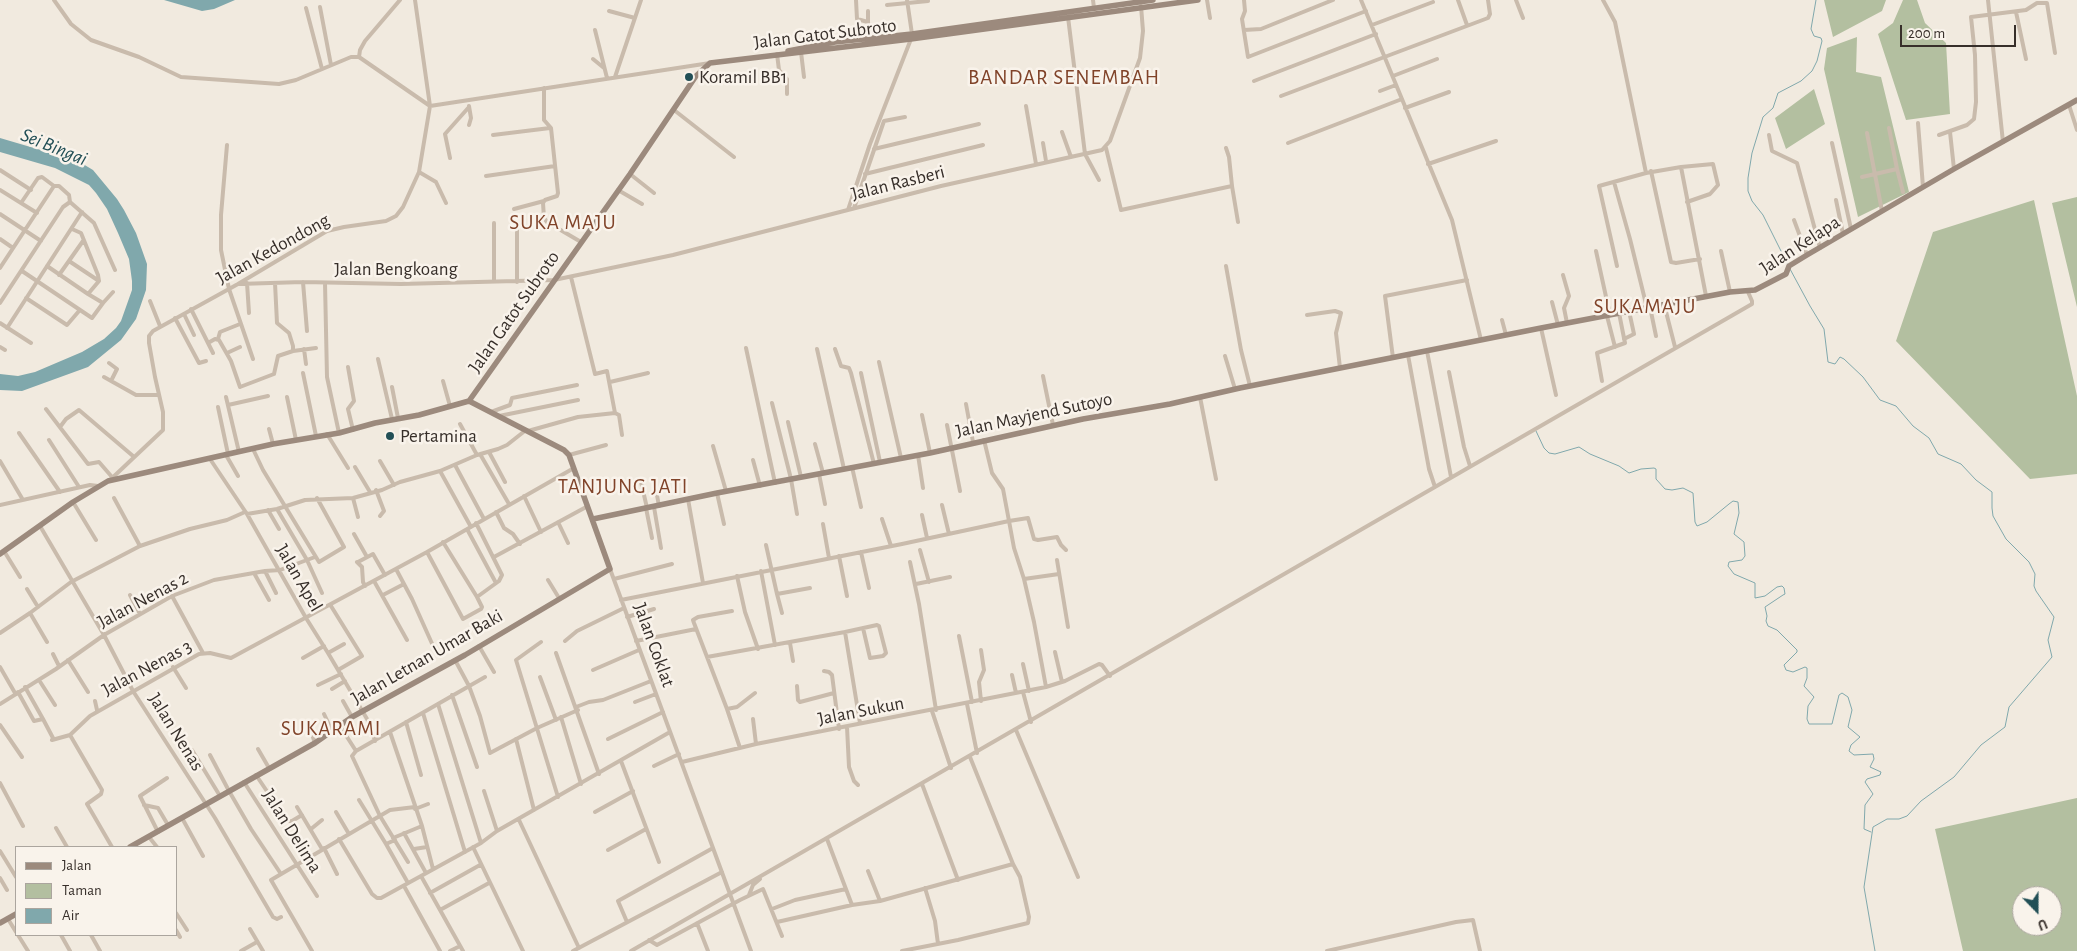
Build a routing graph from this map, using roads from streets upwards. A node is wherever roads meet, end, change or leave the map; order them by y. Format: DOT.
graph roads {
  1 [pos="54,0"];
  2 [pos="400,0"];
  3 [pos="415,0"];
  4 [pos="640,0"];
  5 [pos="856,0"];
  6 [pos="1093,0"];
  7 [pos="1153,0"];
  8 [pos="1198,0"];
  9 [pos="1207,0"];
  10 [pos="1244,0"];
  11 [pos="1333,0"];
  12 [pos="1361,0"];
  13 [pos="1458,0"];
  14 [pos="1488,0"];
  15 [pos="1516,0"];
  16 [pos="1603,0"];
  17 [pos="1988,0"];
  18 [pos="928,1"];
  19 [pos="907,2"];
  20 [pos="1319,2"];
  21 [pos="1433,2"];
  22 [pos="2037,2"];
  23 [pos="1141,3"];
  24 [pos="887,5"];
  25 [pos="320,7"];
  26 [pos="306,8"];
  27 [pos="1094,8"];
  28 [pos="610,10"];
  29 [pos="868,11"];
  30 [pos="1366,11"];
  31 [pos="2016,12"];
  32 [pos="1990,14"];
  33 [pos="1068,17"];
  34 [pos="635,18"];
  35 [pos="1210,18"];
  36 [pos="1523,18"];
  37 [pos="868,22"];
  38 [pos="1372,25"];
  39 [pos="1466,26"];
  40 [pos="595,30"];
  41 [pos="1244,30"];
  42 [pos="1376,34"];
  43 [pos="912,36"];
  44 [pos="870,38"];
  45 [pos="801,52"];
  46 [pos="2055,53"];
  47 [pos="778,54"];
  48 [pos="359,57"];
  49 [pos="1384,57"];
  50 [pos="593,59"];
  51 [pos="1437,59"];
  52 [pos="2026,59"];
  53 [pos="710,63"];
  54 [pos="331,65"];
  55 [pos="604,68"];
  56 [pos="322,69"];
  57 [pos="1393,76"];
  58 [pos="616,77"];
  59 [pos="804,77"];
  60 [pos="607,78"];
  61 [pos="1254,81"];
  62 [pos="1396,85"];
  63 [pos="544,88"];
  64 [pos="1380,91"];
  65 [pos="1449,92"];
  66 [pos="787,94"];
  67 [pos="1281,96"];
  68 [pos="467,99"];
  69 [pos="1402,99"];
  70 [pos="2077,100"];
  71 [pos="2069,105"];
  72 [pos="430,106"];
  73 [pos="469,106"];
  74 [pos="1026,106"];
  75 [pos="1405,108"];
  76 [pos="674,110"];
  77 [pos="905,117"];
  78 [pos="1918,123"];
  79 [pos="979,124"];
  80 [pos="469,125"];
  81 [pos="551,128"];
  82 [pos="1890,128"];
  83 [pos="2077,130"];
  84 [pos="1062,132"];
  85 [pos="1950,132"];
  86 [pos="1866,133"];
  87 [pos="493,135"];
  88 [pos="1769,135"];
  89 [pos="1939,135"];
  90 [pos="1496,141"];
  91 [pos="2003,142"];
  92 [pos="1044,143"];
  93 [pos="1288,143"];
  94 [pos="1832,143"];
  95 [pos="227,145"];
  96 [pos="983,145"];
  97 [pos="1106,148"];
  98 [pos="1226,148"];
  99 [pos="874,149"];
  100 [pos="1085,154"];
  101 [pos="734,157"];
  102 [pos="1071,157"];
  103 [pos="450,158"];
  104 [pos="1046,161"];
  105 [pos="1036,164"];
  106 [pos="1428,164"];
  107 [pos="555,166"];
  108 [pos="1681,167"];
  109 [pos="1897,169"];
  110 [pos="1954,169"];
  111 [pos="0,170"];
  112 [pos="1651,171"];
  113 [pos="419,172"];
  114 [pos="1646,173"];
  115 [pos="630,174"];
  116 [pos="865,174"];
  117 [pos="1875,174"];
  118 [pos="486,176"];
  119 [pos="1862,177"];
  120 [pos="1099,180"];
  121 [pos="1614,182"];
  122 [pos="54,186"];
  123 [pos="1232,186"];
  124 [pos="1923,187"];
  125 [pos="0,190"];
  126 [pos="31,190"];
  127 [pos="618,190"];
  128 [pos="1902,192"];
  129 [pos="654,193"];
  130 [pos="1836,200"];
  131 [pos="70,202"];
  132 [pos="544,202"];
  133 [pos="1687,202"];
  134 [pos="21,204"];
  135 [pos="446,204"];
  136 [pos="642,204"];
  137 [pos="854,208"];
  138 [pos="514,209"];
  139 [pos="848,210"];
  140 [pos="1882,211"];
  141 [pos="82,212"];
  142 [pos="37,213"];
  143 [pos="0,214"];
  144 [pos="1794,220"];
  145 [pos="1238,222"];
  146 [pos="494,223"];
  147 [pos="517,223"];
  148 [pos="72,229"];
  149 [pos="1851,229"];
  150 [pos="26,231"];
  151 [pos="1817,234"];
  152 [pos="1843,234"];
  153 [pos="0,239"];
  154 [pos="1802,240"];
  155 [pos="41,241"];
  156 [pos="84,241"];
  157 [pos="582,242"];
  158 [pos="13,248"];
  159 [pos="1820,248"];
  160 [pos="1596,251"];
  161 [pos="1721,251"];
  162 [pos="1807,255"];
  163 [pos="1700,259"];
  164 [pos="69,261"];
  165 [pos="1,264"];
  166 [pos="48,266"];
  167 [pos="1226,266"];
  168 [pos="1617,266"];
  169 [pos="115,270"];
  170 [pos="22,271"];
  171 [pos="59,275"];
  172 [pos="1563,275"];
  173 [pos="572,277"];
  174 [pos="554,280"];
  175 [pos="1467,280"];
  176 [pos="37,281"];
  177 [pos="99,281"];
  178 [pos="303,282"];
  179 [pos="494,282"];
  180 [pos="517,282"];
  181 [pos="247,283"];
  182 [pos="276,283"];
  183 [pos="326,283"];
  184 [pos="238,284"];
  185 [pos="229,289"];
  186 [pos="113,292"];
  187 [pos="1730,292"];
  188 [pos="1748,292"];
  189 [pos="88,294"];
  190 [pos="1706,296"];
  191 [pos="26,298"];
  192 [pos="1,300"];
  193 [pos="150,301"];
  194 [pos="1552,302"];
  195 [pos="103,303"];
  196 [pos="1664,304"];
  197 [pos="1648,308"];
  198 [pos="191,309"];
  199 [pos="79,311"];
  200 [pos="1629,311"];
  201 [pos="1619,313"];
  202 [pos="184,314"];
  203 [pos="249,314"];
  204 [pos="1307,315"];
  205 [pos="1608,315"];
  206 [pos="175,318"];
  207 [pos="1502,320"];
  208 [pos="0,323"];
  209 [pos="1567,323"];
  210 [pos="240,324"];
  211 [pos="1558,325"];
  212 [pos="160,326"];
  213 [pos="7,328"];
  214 [pos="1541,328"];
  215 [pos="306,331"];
  216 [pos="194,335"];
  217 [pos="1506,335"];
  218 [pos="1656,336"];
  219 [pos="1624,338"];
  220 [pos="218,339"];
  221 [pos="1481,340"];
  222 [pos="31,343"];
  223 [pos="208,343"];
  224 [pos="0,347"];
  225 [pos="240,347"];
  226 [pos="1615,347"];
  227 [pos="316,348"];
  228 [pos="746,348"];
  229 [pos="1675,348"];
  230 [pos="817,349"];
  231 [pos="835,349"];
  232 [pos="5,350"];
  233 [pos="304,350"];
  234 [pos="293,351"];
  235 [pos="1427,351"];
  236 [pos="213,353"];
  237 [pos="227,353"];
  238 [pos="1408,355"];
  239 [pos="1225,356"];
  240 [pos="1393,358"];
  241 [pos="253,359"];
  242 [pos="378,359"];
  243 [pos="206,361"];
  244 [pos="879,362"];
  245 [pos="109,363"];
  246 [pos="306,364"];
  247 [pos="348,367"];
  248 [pos="1340,368"];
  249 [pos="303,372"];
  250 [pos="1449,372"];
  251 [pos="648,373"];
  252 [pos="861,373"];
  253 [pos="1043,376"];
  254 [pos="104,377"];
  255 [pos="111,381"];
  256 [pos="442,381"];
  257 [pos="1602,381"];
  258 [pos="610,382"];
  259 [pos="577,385"];
  260 [pos="1250,386"];
  261 [pos="392,387"];
  262 [pos="1235,389"];
  263 [pos="158,395"];
  264 [pos="1556,395"];
  265 [pos="268,396"];
  266 [pos="226,397"];
  267 [pos="286,397"];
  268 [pos="1200,397"];
  269 [pos="578,400"];
  270 [pos="469,401"];
  271 [pos="772,403"];
  272 [pos="966,404"];
  273 [pos="228,405"];
  274 [pos="450,406"];
  275 [pos="218,407"];
  276 [pos="46,410"];
  277 [pos="490,412"];
  278 [pos="615,413"];
  279 [pos="922,415"];
  280 [pos="499,416"];
  281 [pos="395,418"];
  282 [pos="788,422"];
  283 [pos="460,424"];
  284 [pos="948,425"];
  285 [pos="1053,425"];
  286 [pos="60,427"];
  287 [pos="269,429"];
  288 [pos="353,430"];
  289 [pos="527,431"];
  290 [pos="19,433"];
  291 [pos="339,433"];
  292 [pos="327,434"];
  293 [pos="622,435"];
  294 [pos="316,436"];
  295 [pos="49,440"];
  296 [pos="296,440"];
  297 [pos="984,440"];
  298 [pos="973,442"];
  299 [pos="273,444"];
  300 [pos="815,444"];
  301 [pos="606,445"];
  302 [pos="713,446"];
  303 [pos="952,447"];
  304 [pos="253,449"];
  305 [pos="238,452"];
  306 [pos="489,452"];
  307 [pos="930,453"];
  308 [pos="227,455"];
  309 [pos="478,455"];
  310 [pos="568,455"];
  311 [pos="918,455"];
  312 [pos="134,456"];
  313 [pos="901,458"];
  314 [pos="210,459"];
  315 [pos="753,460"];
  316 [pos="0,461"];
  317 [pos="380,461"];
  318 [pos="877,463"];
  319 [pos="455,465"];
  320 [pos="1470,466"];
  321 [pos="355,467"];
  322 [pos="852,467"];
  323 [pos="348,468"];
  324 [pos="574,468"];
  325 [pos="844,469"];
  326 [pos="440,471"];
  327 [pos="821,474"];
  328 [pos="238,476"];
  329 [pos="801,477"];
  330 [pos="1451,477"];
  331 [pos="110,479"];
  332 [pos="791,479"];
  333 [pos="1216,479"];
  334 [pos="505,482"];
  335 [pos="641,482"];
  336 [pos="775,483"];
  337 [pos="394,485"];
  338 [pos="99,486"];
  339 [pos="760,486"];
  340 [pos="79,487"];
  341 [pos="1435,487"];
  342 [pos="923,488"];
  343 [pos="376,490"];
  344 [pos="656,490"];
  345 [pos="726,491"];
  346 [pos="960,491"];
  347 [pos="60,492"];
  348 [pos="370,492"];
  349 [pos="717,493"];
  350 [pos="524,496"];
  351 [pos="114,498"];
  352 [pos="317,498"];
  353 [pos="353,498"];
  354 [pos="688,499"];
  355 [pos="24,500"];
  356 [pos="73,502"];
  357 [pos="0,504"];
  358 [pos="509,504"];
  359 [pos="825,504"];
  360 [pos="942,505"];
  361 [pos="286,506"];
  362 [pos="588,506"];
  363 [pos="656,506"];
  364 [pos="861,507"];
  365 [pos="277,508"];
  366 [pos="647,508"];
  367 [pos="268,510"];
  368 [pos="496,512"];
  369 [pos="246,513"];
  370 [pos="797,514"];
  371 [pos="922,515"];
  372 [pos="380,516"];
  373 [pos="358,517"];
  374 [pos="484,518"];
  375 [pos="593,519"];
  376 [pos="882,519"];
  377 [pos="1009,521"];
  378 [pos="558,522"];
  379 [pos="476,523"];
  380 [pos="724,524"];
  381 [pos="823,524"];
  382 [pos="40,526"];
  383 [pos="469,528"];
  384 [pos="279,529"];
  385 [pos="541,532"];
  386 [pos="354,534"];
  387 [pos="949,534"];
  388 [pos="652,538"];
  389 [pos="928,538"];
  390 [pos="96,540"];
  391 [pos="443,542"];
  392 [pos="568,543"];
  393 [pos="520,544"];
  394 [pos="766,545"];
  395 [pos="140,546"];
  396 [pos="891,546"];
  397 [pos="662,548"];
  398 [pos="920,550"];
  399 [pos="1066,550"];
  400 [pos="2,552"];
  401 [pos="427,552"];
  402 [pos="861,552"];
  403 [pos="839,556"];
  404 [pos="315,557"];
  405 [pos="367,557"];
  406 [pos="494,557"];
  407 [pos="829,558"];
  408 [pos="307,560"];
  409 [pos="1057,560"];
  410 [pos="910,562"];
  411 [pos="672,564"];
  412 [pos="396,568"];
  413 [pos="610,569"];
  414 [pos="280,570"];
  415 [pos="772,570"];
  416 [pos="265,571"];
  417 [pos="761,571"];
  418 [pos="254,573"];
  419 [pos="1059,574"];
  420 [pos="385,575"];
  421 [pos="737,576"];
  422 [pos="20,577"];
  423 [pos="950,577"];
  424 [pos="614,579"];
  425 [pos="1024,579"];
  426 [pos="548,580"];
  427 [pos="374,581"];
  428 [pos="70,582"];
  429 [pos="929,582"];
  430 [pos="496,583"];
  431 [pos="703,583"];
  432 [pos="404,584"];
  433 [pos="916,584"];
  434 [pos="365,586"];
  435 [pos="810,588"];
  436 [pos="869,588"];
  437 [pos="27,589"];
  438 [pos="276,593"];
  439 [pos="322,593"];
  440 [pos="777,594"];
  441 [pos="130,595"];
  442 [pos="383,595"];
  443 [pos="172,596"];
  444 [pos="847,596"];
  445 [pos="477,597"];
  446 [pos="558,598"];
  447 [pos="269,600"];
  448 [pos="621,600"];
  449 [pos="331,606"];
  450 [pos="38,608"];
  451 [pos="624,608"];
  452 [pos="654,609"];
  453 [pos="732,611"];
  454 [pos="30,613"];
  455 [pos="782,613"];
  456 [pos="140,614"];
  457 [pos="628,617"];
  458 [pos="306,618"];
  459 [pos="1068,627"];
  460 [pos="863,628"];
  461 [pos="696,629"];
  462 [pos="845,632"];
  463 [pos="0,633"];
  464 [pos="104,635"];
  465 [pos="959,636"];
  466 [pos="407,640"];
  467 [pos="565,641"];
  468 [pos="636,641"];
  469 [pos="47,642"];
  470 [pos="541,642"];
  471 [pos="790,643"];
  472 [pos="344,644"];
  473 [pos="775,645"];
  474 [pos="324,646"];
  475 [pos="479,646"];
  476 [pos="434,648"];
  477 [pos="758,649"];
  478 [pos="639,650"];
  479 [pos="982,650"];
  480 [pos="1056,652"];
  481 [pos="203,653"];
  482 [pos="328,653"];
  483 [pos="556,653"];
  484 [pos="53,654"];
  485 [pos="707,657"];
  486 [pos="303,658"];
  487 [pos="68,660"];
  488 [pos="455,660"];
  489 [pos="793,661"];
  490 [pos="1023,664"];
  491 [pos="59,666"];
  492 [pos="0,667"];
  493 [pos="174,668"];
  494 [pos="593,670"];
  495 [pos="824,671"];
  496 [pos="340,672"];
  497 [pos="494,672"];
  498 [pos="1012,675"];
  499 [pos="1110,676"];
  500 [pos="540,677"];
  501 [pos="485,678"];
  502 [pos="39,680"];
  503 [pos="345,681"];
  504 [pos="652,681"];
  505 [pos="1062,682"];
  506 [pos="318,685"];
  507 [pos="468,686"];
  508 [pos="797,686"];
  509 [pos="25,687"];
  510 [pos="1046,687"];
  511 [pos="186,688"];
  512 [pos="332,689"];
  513 [pos="133,690"];
  514 [pos="1029,691"];
  515 [pos="16,692"];
  516 [pos="88,692"];
  517 [pos="1023,692"];
  518 [pos="755,693"];
  519 [pos="834,693"];
  520 [pos="1016,693"];
  521 [pos="656,694"];
  522 [pos="452,695"];
  523 [pos="95,701"];
  524 [pos="343,701"];
  525 [pos="981,701"];
  526 [pos="635,702"];
  527 [pos="972,702"];
  528 [pos="0,704"];
  529 [pos="438,704"];
  530 [pos="967,704"];
  531 [pos="54,705"];
  532 [pos="577,708"];
  533 [pos="97,710"];
  534 [pos="728,710"];
  535 [pos="934,710"];
  536 [pos="362,712"];
  537 [pos="663,712"];
  538 [pos="423,713"];
  539 [pos="324,714"];
  540 [pos="561,717"];
  541 [pos="43,718"];
  542 [pos="352,718"];
  543 [pos="753,719"];
  544 [pos="556,720"];
  545 [pos="406,722"];
  546 [pos="1030,722"];
  547 [pos="860,724"];
  548 [pos="0,726"];
  549 [pos="309,726"];
  550 [pos="340,726"];
  551 [pos="847,727"];
  552 [pos="537,728"];
  553 [pos="839,729"];
  554 [pos="1016,730"];
  555 [pos="332,731"];
  556 [pos="390,732"];
  557 [pos="670,732"];
  558 [pos="70,735"];
  559 [pos="516,739"];
  560 [pos="608,739"];
  561 [pos="375,741"];
  562 [pos="315,743"];
  563 [pos="756,744"];
  564 [pos="740,748"];
  565 [pos="192,750"];
  566 [pos="258,750"];
  567 [pos="356,751"];
  568 [pos="977,753"];
  569 [pos="679,754"];
  570 [pos="210,755"];
  571 [pos="22,757"];
  572 [pos="970,757"];
  573 [pos="621,761"];
  574 [pos="682,762"];
  575 [pos="654,766"];
  576 [pos="477,767"];
  577 [pos="268,768"];
  578 [pos="951,768"];
  579 [pos="421,774"];
  580 [pos="599,774"];
  581 [pos="256,775"];
  582 [pos="166,778"];
  583 [pos="244,782"];
  584 [pos="0,784"];
  585 [pos="581,784"];
  586 [pos="858,784"];
  587 [pos="922,784"];
  588 [pos="229,791"];
  589 [pos="484,791"];
  590 [pos="633,791"];
  591 [pos="220,796"];
  592 [pos="558,797"];
  593 [pos="360,800"];
  594 [pos="428,804"];
  595 [pos="144,805"];
  596 [pos="206,805"];
  597 [pos="297,807"];
  598 [pos="415,808"];
  599 [pos="534,810"];
  600 [pos="336,812"];
  601 [pos="595,812"];
  602 [pos="302,815"];
  603 [pos="380,816"];
  604 [pos="182,818"];
  605 [pos="322,820"];
  606 [pos="372,820"];
  607 [pos="519,820"];
  608 [pos="23,826"];
  609 [pos="168,826"];
  610 [pos="422,826"];
  611 [pos="56,828"];
  612 [pos="311,829"];
  613 [pos="646,829"];
  614 [pos="498,831"];
  615 [pos="158,832"];
  616 [pos="404,833"];
  617 [pos="349,834"];
  618 [pos="149,836"];
  619 [pos="339,839"];
  620 [pos="394,839"];
  621 [pos="827,839"];
  622 [pos="481,843"];
  623 [pos="386,844"];
  624 [pos="66,846"];
  625 [pos="111,846"];
  626 [pos="134,846"];
  627 [pos="156,846"];
  628 [pos="427,847"];
  629 [pos="472,848"];
  630 [pos="713,848"];
  631 [pos="323,849"];
  632 [pos="414,849"];
  633 [pos="608,850"];
  634 [pos="0,851"];
  635 [pos="465,852"];
  636 [pos="203,856"];
  637 [pos="787,861"];
  638 [pos="408,862"];
  639 [pos="659,862"];
  640 [pos="297,864"];
  641 [pos="1013,864"];
  642 [pos="480,865"];
  643 [pos="433,869"];
  644 [pos="868,871"];
  645 [pos="722,872"];
  646 [pos="426,873"];
  647 [pos="281,874"];
  648 [pos="337,874"];
  649 [pos="15,875"];
  650 [pos="421,876"];
  651 [pos="1078,877"];
  652 [pos="0,878"];
  653 [pos="958,880"];
  654 [pos="489,883"];
  655 [pos="406,884"];
  656 [pos="846,888"];
  657 [pos="925,888"];
  658 [pos="7,890"];
  659 [pos="430,893"];
  660 [pos="730,893"];
  661 [pos="749,895"];
  662 [pos="317,896"];
  663 [pos="880,901"];
  664 [pos="733,904"];
  665 [pos="852,906"];
  666 [pos="772,909"];
  667 [pos="440,910"];
  668 [pos="0,914"];
  669 [pos="15,915"];
  670 [pos="178,916"];
  671 [pos="281,917"];
  672 [pos="4,921"];
  673 [pos="627,922"];
  674 [pos="777,922"];
  675 [pos="697,923"];
  676 [pos="250,929"];
  677 [pos="187,930"];
  678 [pos="15,931"];
  679 [pos="178,933"];
  680 [pos="19,936"];
  681 [pos="61,936"];
  682 [pos="92,936"];
  683 [pos="180,936"];
  684 [pos="782,936"];
  685 [pos="649,940"];
  686 [pos="258,942"];
  687 [pos="938,944"];
  688 [pos="460,946"];
  689 [pos="657,946"];
  690 [pos="579,948"];
  691 [pos="28,951"];
  692 [pos="70,951"];
  693 [pos="100,951"];
  694 [pos="241,951"];
  695 [pos="263,951"];
  696 [pos="312,951"];
  697 [pos="440,951"];
  698 [pos="450,951"];
  699 [pos="463,951"];
  700 [pos="524,951"];
  701 [pos="573,951"];
  702 [pos="631,951"];
  703 [pos="658,951"];
  704 [pos="708,951"];
  705 [pos="751,951"];
  706 [pos="902,951"];
  707 [pos="1328,951"];
  708 [pos="1480,951"];
  1 -- 56 [label="street"];
  2 -- 48 [label="street"];
  3 -- 72 [label="street, Jalan Kedondong"];
  4 -- 34 [label="street"];
  5 -- 37 [label="street"];
  6 -- 27 [label="street"];
  7 -- 23 [label="street"];
  8 -- 23 [label="street, Jalan Gatot Subroto"];
  9 -- 35 [label="street"];
  10 -- 41 [label="street"];
  11 -- 20 [label="street"];
  12 -- 30 [label="street"];
  13 -- 39 [label="street"];
  14 -- 39 [label="street"];
  15 -- 36 [label="street"];
  16 -- 114 [label="street"];
  17 -- 32 [label="street"];
  18 -- 19 [label="street"];
  19 -- 24 [label="street"];
  19 -- 43 [label="street"];
  20 -- 41 [label="street"];
  21 -- 38 [label="street"];
  22 -- 31 [label="street"];
  22 -- 46 [label="street"];
  23 -- 27 [label="street"];
  23 -- 33 [label="street, Jalan Gatot Subroto"];
  23 -- 97 [label="street"];
  25 -- 54 [label="street"];
  26 -- 56 [label="street"];
  27 -- 43 [label="street"];
  28 -- 34 [label="street"];
  29 -- 37 [label="street"];
  30 -- 38 [label="street"];
  30 -- 41 [label="street"];
  31 -- 32 [label="street"];
  31 -- 52 [label="street"];
  32 -- 85 [label="street"];
  32 -- 91 [label="street"];
  33 -- 43 [label="street, Jalan Gatot Subroto"];
  33 -- 100 [label="street"];
  34 -- 58 [label="street"];
  37 -- 44 [label="street"];
  38 -- 42 [label="street"];
  39 -- 49 [label="street"];
  40 -- 55 [label="street"];
  42 -- 49 [label="street"];
  42 -- 61 [label="street"];
  43 -- 44 [label="street"];
  43 -- 45 [label="street, Jalan Gatot Subroto"];
  43 -- 139 [label="street"];
  44 -- 47 [label="street"];
  45 -- 47 [label="street, Jalan Gatot Subroto"];
  45 -- 59 [label="street"];
  47 -- 53 [label="street, Jalan Gatot Subroto"];
  47 -- 66 [label="street"];
  48 -- 54 [label="street"];
  48 -- 72 [label="street"];
  49 -- 57 [label="street"];
  49 -- 67 [label="street"];
  50 -- 55 [label="street"];
  51 -- 57 [label="street"];
  53 -- 58 [label="street"];
  53 -- 76 [label="street, Jalan Gatot Subroto"];
  54 -- 56 [label="street"];
  55 -- 60 [label="street"];
  57 -- 62 [label="street"];
  58 -- 60 [label="street"];
  60 -- 63 [label="street"];
  62 -- 64 [label="street"];
  62 -- 69 [label="street"];
  63 -- 68 [label="street"];
  63 -- 81 [label="street"];
  65 -- 75 [label="street"];
  68 -- 72 [label="street"];
  68 -- 73 [label="street"];
  69 -- 75 [label="street"];
  69 -- 93 [label="street"];
  70 -- 71 [label="street, Jalan Kelapa"];
  71 -- 83 [label="street"];
  71 -- 91 [label="street, Jalan Kelapa"];
  72 -- 113 [label="street, Jalan Kedondong"];
  73 -- 80 [label="street"];
  73 -- 103 [label="street"];
  74 -- 105 [label="street"];
  75 -- 106 [label="street"];
  76 -- 101 [label="street"];
  76 -- 115 [label="street, Jalan Gatot Subroto"];
  77 -- 99 [label="street"];
  78 -- 124 [label="street"];
  79 -- 99 [label="street"];
  81 -- 87 [label="street"];
  81 -- 107 [label="street"];
  82 -- 109 [label="street"];
  84 -- 102 [label="street"];
  85 -- 89 [label="street"];
  85 -- 110 [label="street"];
  86 -- 117 [label="street"];
  88 -- 151 [label="street"];
  90 -- 106 [label="street"];
  91 -- 110 [label="street, Jalan Kelapa"];
  92 -- 104 [label="street"];
  94 -- 149 [label="street"];
  95 -- 185 [label="street"];
  96 -- 116 [label="street"];
  97 -- 100 [label="street, Jalan Rasberi"];
  97 -- 123 [label="street"];
  98 -- 123 [label="street"];
  99 -- 116 [label="street"];
  100 -- 102 [label="street, Jalan Rasberi"];
  100 -- 120 [label="street"];
  102 -- 104 [label="street, Jalan Rasberi"];
  104 -- 105 [label="street, Jalan Rasberi"];
  105 -- 137 [label="street, Jalan Rasberi"];
  106 -- 175 [label="street"];
  107 -- 118 [label="street"];
  107 -- 132 [label="street"];
  108 -- 112 [label="street"];
  108 -- 133 [label="street"];
  108 -- 133 [label="street"];
  109 -- 117 [label="street"];
  109 -- 128 [label="street"];
  110 -- 124 [label="street, Jalan Kelapa"];
  111 -- 126 [label="street"];
  112 -- 114 [label="street"];
  112 -- 163 [label="street"];
  113 -- 135 [label="street"];
  113 -- 184 [label="street, Jalan Kedondong"];
  114 -- 121 [label="street"];
  115 -- 127 [label="street, Jalan Gatot Subroto"];
  115 -- 129 [label="street"];
  116 -- 137 [label="street"];
  117 -- 119 [label="street"];
  117 -- 140 [label="street"];
  121 -- 168 [label="street"];
  121 -- 197 [label="street"];
  122 -- 126 [label="street"];
  122 -- 131 [label="street"];
  122 -- 142 [label="street"];
  123 -- 145 [label="street"];
  124 -- 140 [label="street, Jalan Kelapa"];
  125 -- 134 [label="street"];
  126 -- 134 [label="street"];
  127 -- 136 [label="street"];
  127 -- 157 [label="street, Jalan Gatot Subroto"];
  130 -- 152 [label="street"];
  131 -- 141 [label="street"];
  131 -- 155 [label="street"];
  132 -- 138 [label="street"];
  132 -- 157 [label="street"];
  133 -- 163 [label="street"];
  134 -- 142 [label="street"];
  137 -- 139 [label="street, Jalan Rasberi"];
  139 -- 173 [label="street, Jalan Rasberi"];
  140 -- 149 [label="street, Jalan Kelapa"];
  141 -- 148 [label="street"];
  141 -- 169 [label="street"];
  142 -- 150 [label="street"];
  143 -- 150 [label="street"];
  144 -- 154 [label="street"];
  146 -- 179 [label="street"];
  147 -- 180 [label="street"];
  148 -- 156 [label="street"];
  148 -- 166 [label="street"];
  149 -- 152 [label="street, Jalan Kelapa"];
  150 -- 155 [label="street"];
  150 -- 158 [label="street"];
  151 -- 154 [label="street"];
  151 -- 159 [label="street"];
  152 -- 159 [label="street, Jalan Kelapa"];
  153 -- 158 [label="street"];
  154 -- 162 [label="street"];
  155 -- 170 [label="street"];
  156 -- 164 [label="street"];
  156 -- 177 [label="street"];
  157 -- 174 [label="street, Jalan Gatot Subroto"];
  158 -- 165 [label="street"];
  159 -- 162 [label="street, Jalan Kelapa"];
  160 -- 205 [label="street"];
  161 -- 187 [label="street"];
  162 -- 188 [label="street, Jalan Kelapa"];
  163 -- 190 [label="street"];
  164 -- 171 [label="street"];
  164 -- 177 [label="street"];
  166 -- 171 [label="street"];
  166 -- 176 [label="street"];
  167 -- 260 [label="street"];
  170 -- 176 [label="street"];
  170 -- 192 [label="street"];
  171 -- 189 [label="street"];
  172 -- 209 [label="street"];
  173 -- 174 [label="street, Jalan Rasberi"];
  173 -- 258 [label="street"];
  174 -- 180 [label="street, Jalan Bengkoang"];
  174 -- 270 [label="street, Jalan Gatot Subroto"];
  175 -- 221 [label="street"];
  175 -- 240 [label="street"];
  176 -- 191 [label="street"];
  176 -- 199 [label="street"];
  177 -- 189 [label="street"];
  178 -- 182 [label="street, Jalan Bengkoang"];
  178 -- 183 [label="street, Jalan Bengkoang"];
  178 -- 215 [label="street"];
  179 -- 180 [label="street, Jalan Bengkoang"];
  179 -- 183 [label="street, Jalan Bengkoang"];
  181 -- 182 [label="street, Jalan Bengkoang"];
  181 -- 184 [label="street, Jalan Bengkoang"];
  181 -- 203 [label="street"];
  182 -- 234 [label="street"];
  183 -- 291 [label="street"];
  184 -- 185 [label="street, Jalan Kedondong"];
  185 -- 198 [label="street, Jalan Kedondong"];
  185 -- 210 [label="street"];
  186 -- 195 [label="street"];
  187 -- 188 [label="street, Jalan Kelapa"];
  187 -- 190 [label="street, Jalan Kelapa"];
  188 -- 229 [label="street"];
  189 -- 195 [label="street"];
  190 -- 196 [label="street, Jalan Kelapa"];
  191 -- 199 [label="street"];
  191 -- 213 [label="street"];
  193 -- 212 [label="street"];
  194 -- 211 [label="street"];
  195 -- 199 [label="street"];
  196 -- 197 [label="street, Jalan Kelapa"];
  196 -- 229 [label="street"];
  197 -- 200 [label="street, Jalan Kelapa"];
  197 -- 218 [label="street"];
  198 -- 202 [label="street, Jalan Kedondong"];
  198 -- 223 [label="street"];
  200 -- 201 [label="street, Jalan Kelapa"];
  200 -- 219 [label="street"];
  201 -- 205 [label="street, Jalan Kelapa"];
  201 -- 219 [label="street"];
  202 -- 206 [label="street, Jalan Kedondong"];
  202 -- 216 [label="street"];
  204 -- 248 [label="street"];
  205 -- 209 [label="street, Jalan Kelapa"];
  205 -- 226 [label="street"];
  206 -- 212 [label="street, Jalan Kedondong"];
  206 -- 243 [label="street"];
  207 -- 217 [label="street"];
  208 -- 213 [label="street"];
  209 -- 211 [label="street, Jalan Kelapa"];
  210 -- 220 [label="street"];
  210 -- 241 [label="street"];
  211 -- 214 [label="street, Jalan Kelapa"];
  212 -- 263 [label="street"];
  213 -- 222 [label="street"];
  214 -- 217 [label="street, Jalan Kelapa"];
  214 -- 264 [label="street"];
  217 -- 221 [label="street, Jalan Kelapa"];
  219 -- 226 [label="street"];
  220 -- 223 [label="street"];
  220 -- 237 [label="street"];
  221 -- 235 [label="street, Jalan Mayjend Sutoyo"];
  223 -- 236 [label="street"];
  224 -- 232 [label="street"];
  225 -- 237 [label="street"];
  226 -- 257 [label="street"];
  227 -- 233 [label="street"];
  228 -- 336 [label="street"];
  229 -- 320 [label="street"];
  230 -- 325 [label="street"];
  231 -- 318 [label="street"];
  233 -- 234 [label="street"];
  233 -- 246 [label="street"];
  234 -- 237 [label="street"];
  235 -- 238 [label="street, Jalan Mayjend Sutoyo"];
  235 -- 330 [label="street"];
  238 -- 240 [label="street, Jalan Mayjend Sutoyo"];
  238 -- 341 [label="street"];
  239 -- 262 [label="street"];
  240 -- 248 [label="street, Jalan Mayjend Sutoyo"];
  242 -- 281 [label="street"];
  244 -- 313 [label="street"];
  245 -- 255 [label="street"];
  247 -- 288 [label="street"];
  248 -- 260 [label="street, Jalan Mayjend Sutoyo"];
  249 -- 294 [label="street"];
  250 -- 320 [label="street"];
  251 -- 258 [label="street"];
  252 -- 318 [label="street"];
  253 -- 285 [label="street"];
  254 -- 255 [label="street"];
  255 -- 263 [label="street"];
  256 -- 274 [label="street"];
  258 -- 278 [label="street"];
  259 -- 277 [label="street"];
  260 -- 262 [label="street, Jalan Mayjend Sutoyo"];
  261 -- 281 [label="street"];
  262 -- 268 [label="street, Jalan Mayjend Sutoyo"];
  263 -- 312 [label="street"];
  265 -- 273 [label="street"];
  266 -- 273 [label="street"];
  267 -- 296 [label="street"];
  268 -- 285 [label="street, Jalan Mayjend Sutoyo"];
  268 -- 333 [label="street"];
  269 -- 280 [label="street"];
  270 -- 274 [label="street, Jalan Gatot Subroto"];
  270 -- 277 [label="street"];
  271 -- 332 [label="street"];
  272 -- 298 [label="street"];
  273 -- 305 [label="street"];
  274 -- 281 [label="street, Jalan Gatot Subroto"];
  275 -- 308 [label="street"];
  276 -- 286 [label="street"];
  277 -- 280 [label="street"];
  278 -- 289 [label="street"];
  278 -- 293 [label="street"];
  279 -- 307 [label="street"];
  280 -- 289 [label="street"];
  281 -- 288 [label="street, Jalan Gatot Subroto"];
  282 -- 329 [label="street"];
  283 -- 309 [label="street"];
  284 -- 303 [label="street"];
  285 -- 297 [label="street, Jalan Mayjend Sutoyo"];
  286 -- 312 [label="street"];
  286 -- 331 [label="street"];
  287 -- 299 [label="street"];
  288 -- 291 [label="street, Jalan Gatot Subroto"];
  289 -- 306 [label="street"];
  289 -- 310 [label="street"];
  290 -- 347 [label="street"];
  291 -- 292 [label="street, Jalan Gatot Subroto"];
  292 -- 294 [label="street, Jalan Gatot Subroto"];
  292 -- 323 [label="street"];
  294 -- 296 [label="street, Jalan Gatot Subroto"];
  295 -- 340 [label="street"];
  296 -- 299 [label="street, Jalan Gatot Subroto"];
  297 -- 298 [label="street, Jalan Mayjend Sutoyo"];
  297 -- 377 [label="street"];
  298 -- 303 [label="street, Jalan Mayjend Sutoyo"];
  299 -- 304 [label="street, Jalan Gatot Subroto"];
  300 -- 327 [label="street"];
  301 -- 310 [label="street"];
  302 -- 345 [label="street"];
  303 -- 307 [label="street, Jalan Mayjend Sutoyo"];
  303 -- 346 [label="street"];
  304 -- 305 [label="street, Jalan Gatot Subroto"];
  304 -- 361 [label="street"];
  305 -- 308 [label="street, Jalan Gatot Subroto"];
  306 -- 309 [label="street"];
  306 -- 334 [label="street"];
  307 -- 311 [label="street, Jalan Mayjend Sutoyo"];
  308 -- 314 [label="street, Jalan Gatot Subroto"];
  308 -- 328 [label="street"];
  309 -- 319 [label="street"];
  309 -- 358 [label="street"];
  310 -- 324 [label="street, Jalan Coklat"];
  311 -- 313 [label="street, Jalan Mayjend Sutoyo"];
  311 -- 342 [label="street"];
  312 -- 331 [label="street"];
  313 -- 318 [label="street, Jalan Mayjend Sutoyo"];
  314 -- 331 [label="street, Jalan Gatot Subroto"];
  314 -- 369 [label="street, Jalan Apel"];
  315 -- 339 [label="street"];
  316 -- 355 [label="street"];
  317 -- 337 [label="street"];
  318 -- 322 [label="street, Jalan Mayjend Sutoyo"];
  319 -- 326 [label="street"];
  319 -- 374 [label="street"];
  320 -- 330 [label="street"];
  321 -- 348 [label="street"];
  322 -- 325 [label="street, Jalan Mayjend Sutoyo"];
  322 -- 364 [label="street"];
  324 -- 350 [label="street, Jalan Nenas 3"];
  324 -- 362 [label="street, Jalan Coklat"];
  325 -- 327 [label="street, Jalan Mayjend Sutoyo"];
  326 -- 337 [label="street"];
  326 -- 383 [label="street"];
  327 -- 329 [label="street, Jalan Mayjend Sutoyo"];
  327 -- 359 [label="street"];
  329 -- 332 [label="street, Jalan Mayjend Sutoyo"];
  330 -- 341 [label="street"];
  331 -- 338 [label="street, Jalan Gatot Subroto"];
  332 -- 336 [label="street, Jalan Mayjend Sutoyo"];
  332 -- 370 [label="street"];
  335 -- 366 [label="street"];
  336 -- 339 [label="street, Jalan Mayjend Sutoyo"];
  337 -- 343 [label="street"];
  338 -- 340 [label="street"];
  338 -- 356 [label="street, Jalan Gatot Subroto"];
  339 -- 345 [label="street, Jalan Mayjend Sutoyo"];
  340 -- 347 [label="street"];
  341 -- 499 [label="street"];
  343 -- 348 [label="street"];
  343 -- 372 [label="street"];
  344 -- 363 [label="street"];
  345 -- 349 [label="street, Jalan Mayjend Sutoyo"];
  347 -- 355 [label="street"];
  348 -- 353 [label="street"];
  349 -- 354 [label="street, Jalan Mayjend Sutoyo"];
  349 -- 380 [label="street"];
  350 -- 358 [label="street, Jalan Nenas 3"];
  350 -- 385 [label="street"];
  351 -- 395 [label="street"];
  352 -- 353 [label="street"];
  352 -- 361 [label="street"];
  352 -- 404 [label="street, Jalan Nenas 2"];
  353 -- 373 [label="street"];
  354 -- 363 [label="street, Jalan Mayjend Sutoyo"];
  354 -- 431 [label="street"];
  355 -- 357 [label="street"];
  356 -- 382 [label="street, Jalan Gatot Subroto"];
  356 -- 390 [label="street"];
  358 -- 368 [label="street, Jalan Nenas 3"];
  360 -- 387 [label="street"];
  361 -- 365 [label="street"];
  361 -- 404 [label="street"];
  362 -- 375 [label="street, Jalan Coklat"];
  362 -- 378 [label="street"];
  363 -- 366 [label="street, Jalan Mayjend Sutoyo"];
  363 -- 397 [label="street"];
  365 -- 367 [label="street"];
  365 -- 408 [label="street"];
  366 -- 375 [label="street, Jalan Mayjend Sutoyo"];
  366 -- 388 [label="street"];
  367 -- 369 [label="street"];
  367 -- 384 [label="street"];
  368 -- 374 [label="street, Jalan Nenas 3"];
  368 -- 393 [label="street"];
  369 -- 395 [label="street"];
  369 -- 414 [label="street, Jalan Apel"];
  371 -- 389 [label="street"];
  374 -- 379 [label="street, Jalan Nenas 3"];
  375 -- 413 [label="street, Jalan Coklat"];
  376 -- 396 [label="street"];
  377 -- 387 [label="street"];
  377 -- 399 [label="street"];
  377 -- 425 [label="street"];
  378 -- 385 [label="street"];
  378 -- 392 [label="street"];
  379 -- 383 [label="street, Jalan Nenas 3"];
  379 -- 406 [label="street"];
  381 -- 407 [label="street"];
  382 -- 400 [label="street, Jalan Gatot Subroto"];
  382 -- 428 [label="street, Jalan Nenas"];
  383 -- 391 [label="street, Jalan Nenas 3"];
  383 -- 430 [label="street"];
  385 -- 393 [label="street"];
  386 -- 405 [label="street"];
  387 -- 389 [label="street"];
  389 -- 396 [label="street"];
  391 -- 401 [label="street, Jalan Nenas 3"];
  391 -- 445 [label="street"];
  393 -- 406 [label="street"];
  394 -- 415 [label="street"];
  395 -- 428 [label="street"];
  396 -- 402 [label="street"];
  398 -- 429 [label="street"];
  400 -- 422 [label="street"];
  401 -- 412 [label="street, Jalan Nenas 3"];
  401 -- 445 [label="street"];
  402 -- 403 [label="street"];
  402 -- 436 [label="street"];
  403 -- 407 [label="street"];
  403 -- 444 [label="street"];
  404 -- 408 [label="street, Jalan Nenas 2"];
  405 -- 420 [label="street"];
  405 -- 434 [label="street"];
  406 -- 430 [label="street"];
  407 -- 415 [label="street"];
  408 -- 414 [label="street, Jalan Nenas 2"];
  408 -- 439 [label="street"];
  409 -- 419 [label="street"];
  410 -- 433 [label="street"];
  411 -- 424 [label="street"];
  412 -- 420 [label="street, Jalan Nenas 3"];
  412 -- 432 [label="street"];
  413 -- 424 [label="street, Jalan Coklat"];
  413 -- 446 [label="street, Jalan Letnan Umar Baki"];
  414 -- 416 [label="street, Jalan Nenas 2"];
  414 -- 458 [label="street, Jalan Apel"];
  415 -- 417 [label="street"];
  415 -- 440 [label="street"];
  416 -- 418 [label="street, Jalan Nenas 2"];
  416 -- 438 [label="street"];
  417 -- 421 [label="street"];
  417 -- 473 [label="street"];
  418 -- 443 [label="street, Jalan Nenas 2"];
  418 -- 447 [label="street"];
  419 -- 425 [label="street"];
  419 -- 459 [label="street"];
  420 -- 427 [label="street, Jalan Nenas 3"];
  421 -- 431 [label="street"];
  421 -- 477 [label="street"];
  423 -- 429 [label="street"];
  424 -- 448 [label="street, Jalan Coklat"];
  425 -- 510 [label="street"];
  426 -- 446 [label="street"];
  427 -- 434 [label="street, Jalan Nenas 3"];
  427 -- 442 [label="street"];
  428 -- 450 [label="street"];
  428 -- 464 [label="street, Jalan Nenas"];
  429 -- 433 [label="street"];
  430 -- 445 [label="street"];
  431 -- 448 [label="street"];
  432 -- 442 [label="street"];
  432 -- 476 [label="street"];
  433 -- 535 [label="street"];
  434 -- 449 [label="street, Jalan Nenas 3"];
  435 -- 440 [label="street"];
  437 -- 450 [label="street"];
  440 -- 455 [label="street"];
  441 -- 456 [label="street"];
  442 -- 466 [label="street"];
  443 -- 456 [label="street, Jalan Nenas 2"];
  443 -- 481 [label="street"];
  446 -- 475 [label="street, Jalan Letnan Umar Baki"];
  448 -- 451 [label="street, Jalan Coklat"];
  449 -- 458 [label="street, Jalan Nenas 3"];
  449 -- 496 [label="street"];
  450 -- 454 [label="street"];
  451 -- 457 [label="street, Jalan Coklat"];
  451 -- 467 [label="street"];
  452 -- 457 [label="street"];
  453 -- 461 [label="street"];
  454 -- 463 [label="street"];
  454 -- 469 [label="street"];
  456 -- 464 [label="street, Jalan Nenas 2"];
  457 -- 468 [label="street, Jalan Coklat"];
  458 -- 474 [label="street, Jalan Apel"];
  458 -- 481 [label="street, Jalan Nenas 3"];
  460 -- 460 [label="street"];
  460 -- 462 [label="street"];
  461 -- 468 [label="street"];
  461 -- 485 [label="street"];
  462 -- 471 [label="street"];
  462 -- 547 [label="street"];
  464 -- 487 [label="street, Jalan Nenas 2"];
  464 -- 513 [label="street, Jalan Nenas"];
  465 -- 527 [label="street"];
  468 -- 478 [label="street, Jalan Coklat"];
  470 -- 552 [label="street"];
  471 -- 473 [label="street"];
  471 -- 489 [label="street"];
  472 -- 482 [label="street"];
  473 -- 477 [label="street"];
  474 -- 482 [label="street, Jalan Apel"];
  474 -- 486 [label="street"];
  475 -- 488 [label="street, Jalan Letnan Umar Baki"];
  475 -- 497 [label="street"];
  477 -- 485 [label="street"];
  478 -- 494 [label="street"];
  478 -- 504 [label="street, Jalan Coklat"];
  479 -- 525 [label="street"];
  480 -- 505 [label="street"];
  481 -- 493 [label="street, Jalan Nenas 3"];
  482 -- 496 [label="street, Jalan Apel"];
  483 -- 532 [label="street"];
  484 -- 491 [label="street"];
  485 -- 534 [label="street"];
  487 -- 491 [label="street, Jalan Nenas 2"];
  487 -- 516 [label="street"];
  488 -- 507 [label="street"];
  488 -- 536 [label="street, Jalan Letnan Umar Baki"];
  490 -- 514 [label="street"];
  491 -- 502 [label="street, Jalan Nenas 2"];
  492 -- 515 [label="street"];
  493 -- 511 [label="street"];
  493 -- 513 [label="street, Jalan Nenas 3"];
  495 -- 519 [label="street"];
  496 -- 503 [label="street, Jalan Apel"];
  496 -- 506 [label="street"];
  498 -- 520 [label="street"];
  499 -- 505 [label="street, Jalan Sukun"];
  499 -- 546 [label="street"];
  500 -- 544 [label="street"];
  501 -- 507 [label="street"];
  502 -- 509 [label="street, Jalan Nenas 2"];
  502 -- 531 [label="street"];
  503 -- 512 [label="street"];
  503 -- 536 [label="street, Jalan Apel"];
  504 -- 521 [label="street, Jalan Coklat"];
  504 -- 532 [label="street"];
  505 -- 510 [label="street, Jalan Sukun"];
  507 -- 522 [label="street"];
  507 -- 559 [label="street"];
  508 -- 519 [label="street"];
  509 -- 515 [label="street, Jalan Nenas 2"];
  509 -- 541 [label="street"];
  510 -- 514 [label="street, Jalan Sukun"];
  513 -- 533 [label="street, Jalan Nenas 3"];
  513 -- 596 [label="street, Jalan Nenas"];
  514 -- 517 [label="street, Jalan Sukun"];
  515 -- 528 [label="street, Jalan Nenas 2"];
  515 -- 541 [label="street"];
  517 -- 520 [label="street, Jalan Sukun"];
  517 -- 546 [label="street"];
  518 -- 534 [label="street"];
  519 -- 553 [label="street"];
  520 -- 525 [label="street, Jalan Sukun"];
  521 -- 526 [label="street"];
  521 -- 537 [label="street, Jalan Coklat"];
  522 -- 529 [label="street"];
  522 -- 576 [label="street"];
  523 -- 533 [label="street"];
  524 -- 542 [label="street"];
  525 -- 527 [label="street, Jalan Sukun"];
  527 -- 530 [label="street, Jalan Sukun"];
  529 -- 538 [label="street"];
  529 -- 622 [label="street"];
  530 -- 535 [label="street, Jalan Sukun"];
  530 -- 568 [label="street"];
  532 -- 540 [label="street"];
  532 -- 580 [label="street"];
  533 -- 558 [label="street, Jalan Nenas 3"];
  534 -- 564 [label="street"];
  535 -- 547 [label="street, Jalan Sukun"];
  535 -- 578 [label="street"];
  536 -- 542 [label="street, Jalan Letnan Umar Baki"];
  536 -- 561 [label="street, Jalan Apel"];
  537 -- 557 [label="street, Jalan Coklat"];
  537 -- 560 [label="street"];
  538 -- 545 [label="street"];
  538 -- 635 [label="street"];
  539 -- 555 [label="street"];
  540 -- 544 [label="street"];
  540 -- 585 [label="street"];
  541 -- 558 [label="street"];
  542 -- 550 [label="street, Jalan Letnan Umar Baki"];
  543 -- 563 [label="street"];
  544 -- 552 [label="street"];
  545 -- 556 [label="street"];
  545 -- 579 [label="street"];
  546 -- 554 [label="street"];
  547 -- 551 [label="street, Jalan Sukun"];
  548 -- 571 [label="street"];
  549 -- 562 [label="street"];
  550 -- 555 [label="street, Jalan Letnan Umar Baki"];
  550 -- 567 [label="street"];
  551 -- 553 [label="street, Jalan Sukun"];
  551 -- 586 [label="street"];
  552 -- 559 [label="street"];
  552 -- 592 [label="street"];
  553 -- 563 [label="street, Jalan Sukun"];
  554 -- 568 [label="street"];
  554 -- 651 [label="street"];
  555 -- 562 [label="street, Jalan Letnan Umar Baki"];
  556 -- 561 [label="street"];
  556 -- 598 [label="street"];
  557 -- 569 [label="street, Jalan Coklat"];
  557 -- 573 [label="street"];
  558 -- 625 [label="street"];
  559 -- 599 [label="street"];
  561 -- 567 [label="street"];
  562 -- 577 [label="street, Jalan Letnan Umar Baki"];
  563 -- 564 [label="street, Jalan Sukun"];
  564 -- 574 [label="street, Jalan Sukun"];
  565 -- 591 [label="street"];
  566 -- 577 [label="street"];
  567 -- 603 [label="street"];
  568 -- 572 [label="street"];
  569 -- 574 [label="street, Jalan Coklat"];
  569 -- 575 [label="street"];
  570 -- 588 [label="street"];
  572 -- 578 [label="street"];
  572 -- 641 [label="street"];
  573 -- 580 [label="street"];
  573 -- 590 [label="street"];
  574 -- 630 [label="street, Jalan Coklat"];
  577 -- 581 [label="street, Jalan Letnan Umar Baki"];
  578 -- 587 [label="street"];
  580 -- 585 [label="street"];
  581 -- 583 [label="street, Jalan Letnan Umar Baki"];
  581 -- 602 [label="street"];
  582 -- 595 [label="street"];
  583 -- 588 [label="street, Jalan Letnan Umar Baki"];
  583 -- 640 [label="street, Jalan Delima"];
  584 -- 608 [label="street"];
  585 -- 592 [label="street"];
  587 -- 621 [label="street"];
  587 -- 653 [label="street"];
  588 -- 591 [label="street, Jalan Letnan Umar Baki"];
  588 -- 647 [label="street"];
  589 -- 614 [label="street"];
  590 -- 601 [label="street"];
  590 -- 613 [label="street"];
  591 -- 596 [label="street, Jalan Letnan Umar Baki"];
  592 -- 599 [label="street"];
  593 -- 606 [label="street"];
  594 -- 598 [label="street"];
  595 -- 609 [label="street"];
  595 -- 615 [label="street"];
  596 -- 604 [label="street, Jalan Letnan Umar Baki"];
  596 -- 671 [label="street, Jalan Nenas"];
  597 -- 602 [label="street"];
  598 -- 603 [label="street"];
  598 -- 610 [label="street"];
  599 -- 607 [label="street"];
  600 -- 617 [label="street"];
  602 -- 612 [label="street"];
  603 -- 606 [label="street"];
  603 -- 620 [label="street"];
  604 -- 609 [label="street, Jalan Letnan Umar Baki"];
  604 -- 636 [label="street"];
  605 -- 612 [label="street"];
  606 -- 617 [label="street"];
  606 -- 623 [label="street"];
  607 -- 614 [label="street"];
  607 -- 690 [label="street"];
  609 -- 615 [label="street, Jalan Letnan Umar Baki"];
  610 -- 616 [label="street"];
  610 -- 628 [label="street"];
  611 -- 624 [label="street"];
  612 -- 631 [label="street"];
  613 -- 633 [label="street"];
  613 -- 639 [label="street"];
  614 -- 622 [label="street"];
  615 -- 618 [label="street, Jalan Letnan Umar Baki"];
  616 -- 620 [label="street"];
  616 -- 632 [label="street"];
  617 -- 619 [label="street"];
  618 -- 626 [label="street, Jalan Letnan Umar Baki"];
  618 -- 627 [label="street"];
  619 -- 631 [label="street"];
  619 -- 655 [label="street"];
  620 -- 623 [label="street"];
  620 -- 638 [label="street"];
  621 -- 637 [label="street"];
  621 -- 656 [label="street"];
  622 -- 629 [label="street"];
  623 -- 655 [label="street"];
  628 -- 632 [label="street"];
  628 -- 643 [label="street"];
  629 -- 635 [label="street"];
  629 -- 642 [label="street"];
  630 -- 645 [label="street, Jalan Coklat"];
  630 -- 673 [label="street"];
  631 -- 640 [label="street"];
  631 -- 648 [label="street"];
  632 -- 646 [label="street"];
  634 -- 649 [label="street"];
  635 -- 643 [label="street"];
  637 -- 660 [label="street"];
  637 -- 661 [label="street"];
  640 -- 647 [label="street"];
  640 -- 662 [label="street, Jalan Delima"];
  641 -- 653 [label="street"];
  641 -- 687 [label="street"];
  642 -- 654 [label="street"];
  642 -- 659 [label="street"];
  643 -- 646 [label="street"];
  644 -- 663 [label="street"];
  645 -- 660 [label="street, Jalan Coklat"];
  645 -- 673 [label="street"];
  646 -- 650 [label="street"];
  647 -- 696 [label="street"];
  650 -- 655 [label="street"];
  650 -- 659 [label="street"];
  652 -- 658 [label="street"];
  653 -- 657 [label="street"];
  654 -- 667 [label="street"];
  654 -- 700 [label="street"];
  655 -- 697 [label="street"];
  656 -- 665 [label="street"];
  656 -- 666 [label="street"];
  657 -- 663 [label="street"];
  657 -- 687 [label="street"];
  659 -- 667 [label="street"];
  660 -- 664 [label="street, Jalan Coklat"];
  660 -- 685 [label="street"];
  661 -- 664 [label="street"];
  661 -- 666 [label="street"];
  663 -- 665 [label="street"];
  664 -- 675 [label="street"];
  664 -- 705 [label="street, Jalan Coklat"];
  665 -- 674 [label="street"];
  666 -- 674 [label="street"];
  667 -- 688 [label="street"];
  668 -- 672 [label="street"];
  669 -- 672 [label="street"];
  670 -- 677 [label="street"];
  672 -- 678 [label="street"];
  673 -- 690 [label="street"];
  674 -- 684 [label="street"];
  675 -- 689 [label="street"];
  675 -- 704 [label="street"];
  676 -- 686 [label="street"];
  679 -- 683 [label="street"];
  680 -- 691 [label="street"];
  681 -- 692 [label="street"];
  682 -- 693 [label="street"];
  685 -- 689 [label="street"];
  685 -- 702 [label="street"];
  686 -- 694 [label="street"];
  686 -- 695 [label="street"];
  687 -- 706 [label="street"];
  688 -- 698 [label="street"];
  688 -- 699 [label="street"];
  689 -- 703 [label="street"];
  690 -- 701 [label="street"];
  707 -- 708 [label="street"];
}
